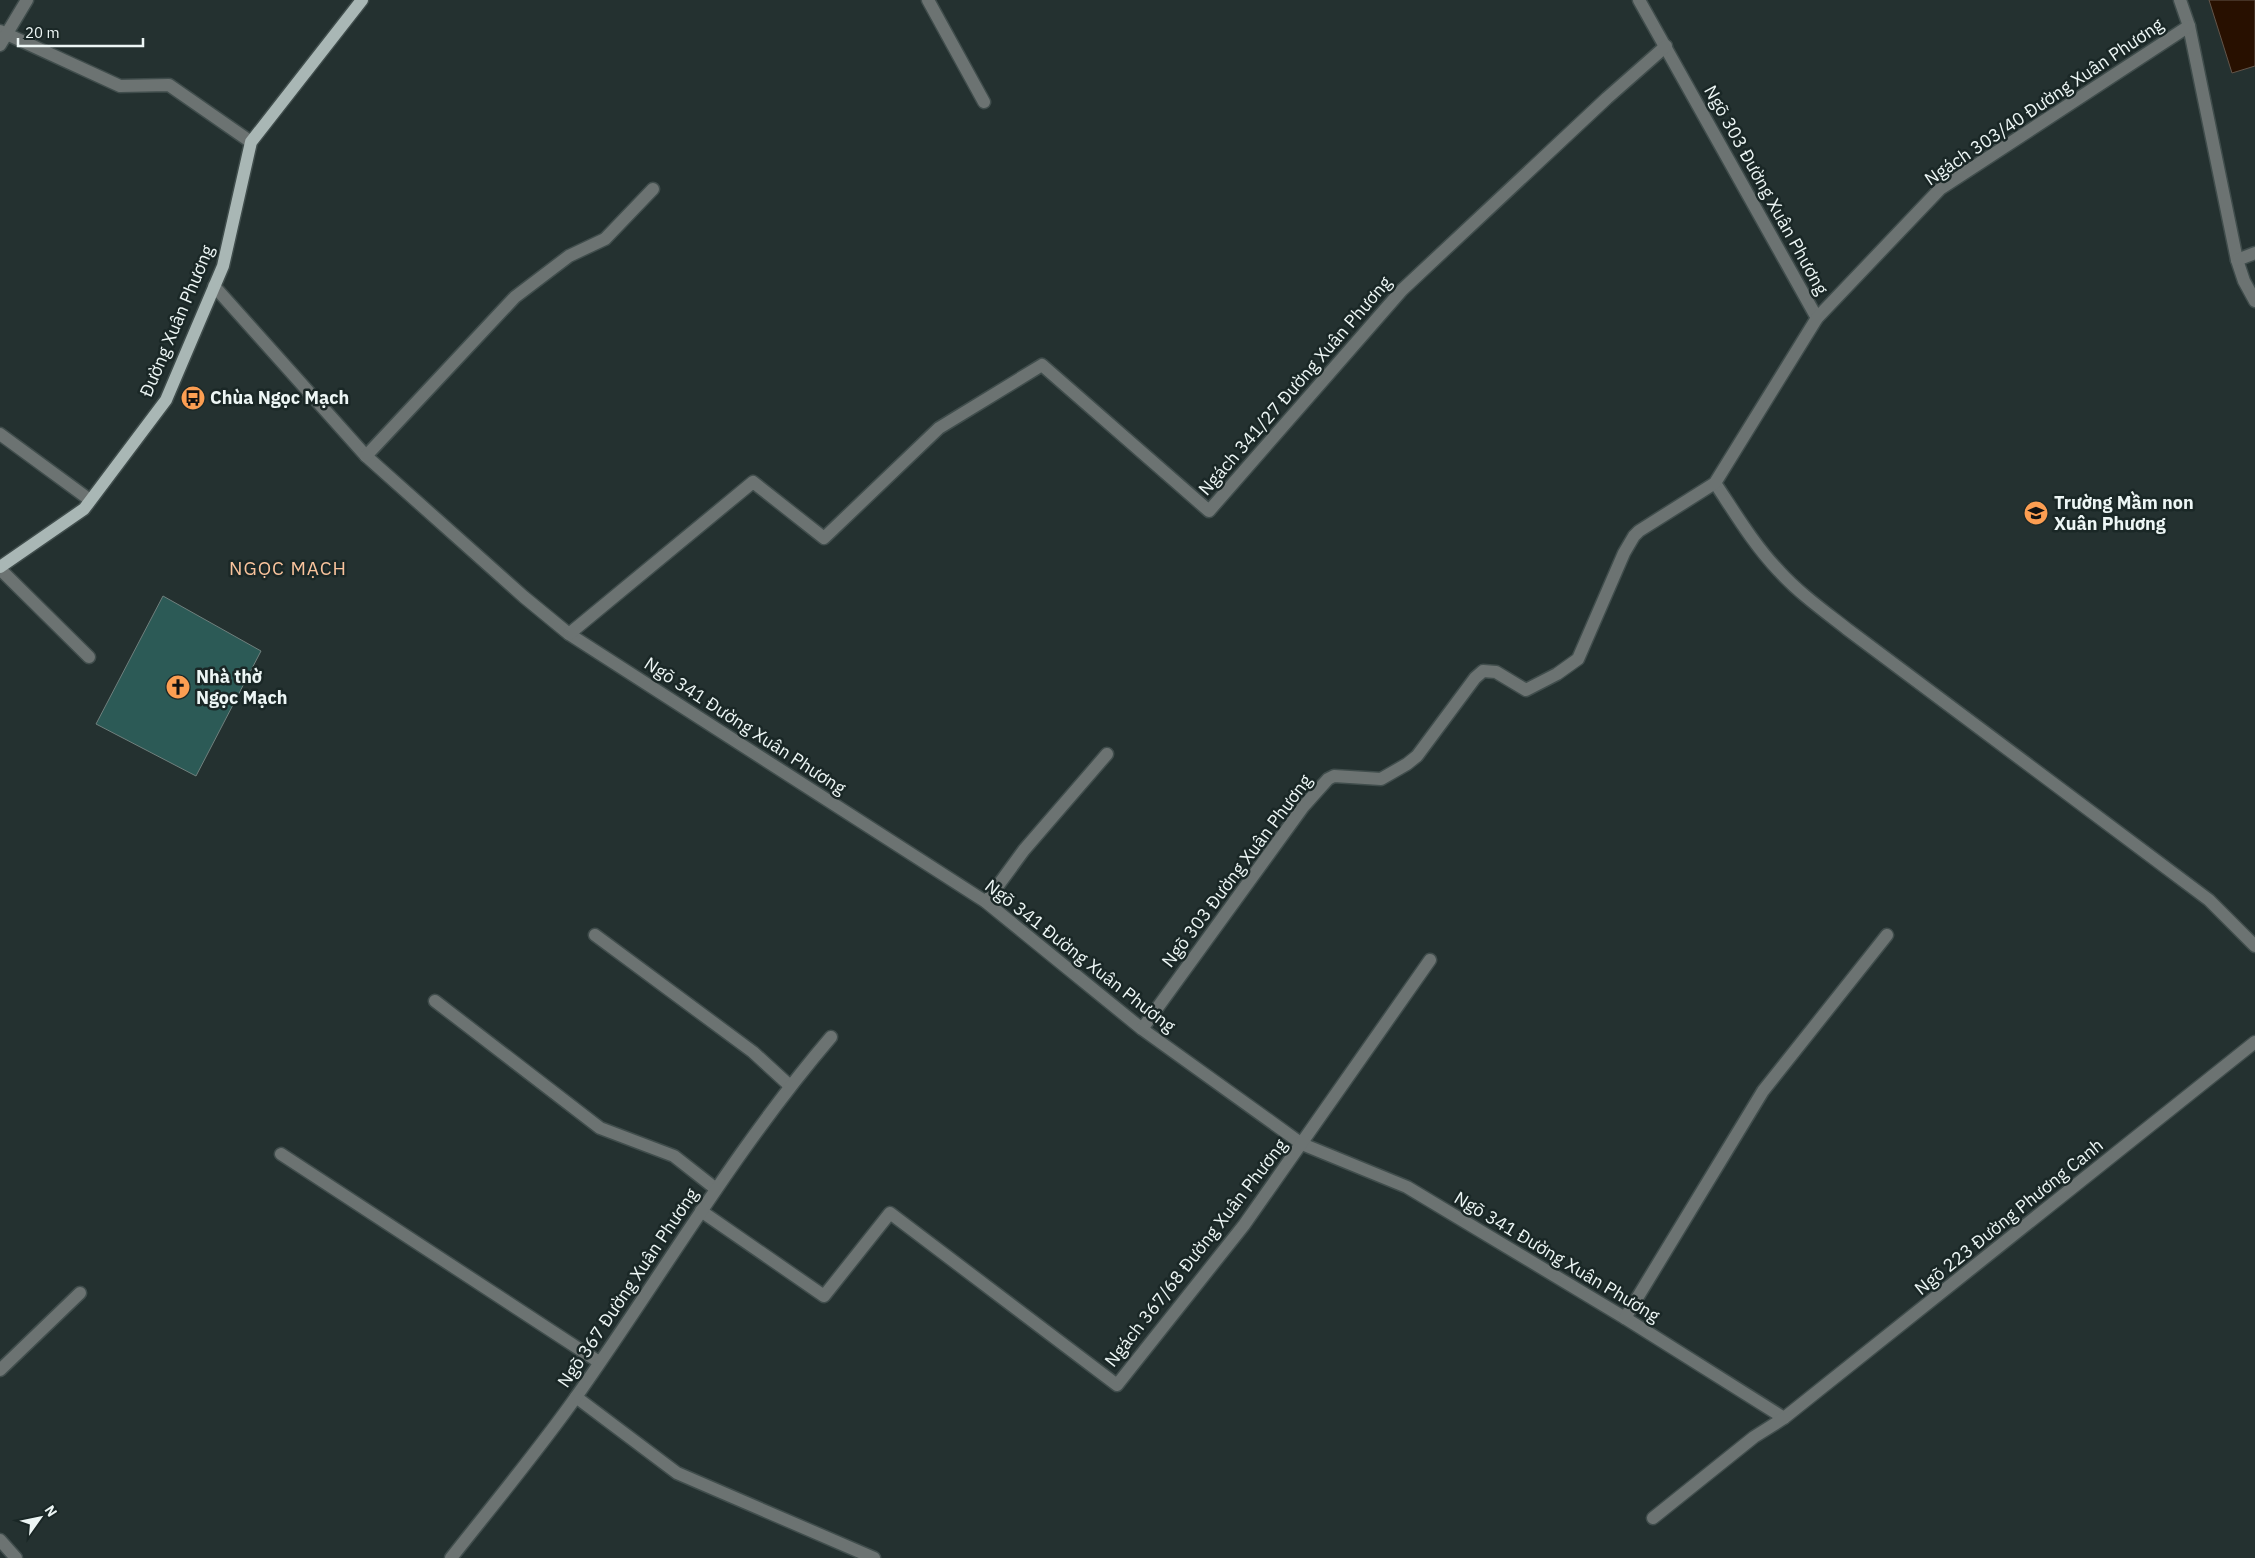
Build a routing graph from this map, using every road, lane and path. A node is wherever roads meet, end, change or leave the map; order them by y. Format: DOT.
graph roads {
  1 [pos="27,0"];
  2 [pos="362,0"];
  3 [pos="928,0"];
  4 [pos="1639,0"];
  5 [pos="2180,0"];
  6 [pos="2189,26"];
  7 [pos="2,37"];
  8 [pos="1666,46"];
  9 [pos="984,102"];
  10 [pos="251,142"];
  11 [pos="653,189"];
  12 [pos="2255,253"];
  13 [pos="2238,260"];
  14 [pos="214,286"];
  15 [pos="2255,301"];
  16 [pos="1817,318"];
  17 [pos="0,434"];
  18 [pos="366,456"];
  19 [pos="1715,483"];
  20 [pos="90,500"];
  21 [pos="0,568"];
  22 [pos="568,634"];
  23 [pos="89,657"];
  24 [pos="1107,754"];
  25 [pos="986,902"];
  26 [pos="595,935"];
  27 [pos="1887,935"];
  28 [pos="2255,946"];
  29 [pos="1430,960"];
  30 [pos="435,1001"];
  31 [pos="1142,1029"];
  32 [pos="831,1037"];
  33 [pos="2255,1042"];
  34 [pos="790,1085"];
  35 [pos="1302,1144"];
  36 [pos="281,1154"];
  37 [pos="716,1189"];
  38 [pos="701,1211"];
  39 [pos="80,1293"];
  40 [pos="1625,1318"];
  41 [pos="599,1362"];
  42 [pos="0,1370"];
  43 [pos="576,1398"];
  44 [pos="1784,1418"];
  45 [pos="1653,1518"];
  46 [pos="0,1540"];
  47 [pos="16,1558"];
  48 [pos="451,1558"];
  49 [pos="874,1558"];
  1 -- 7 [label="street"];
  2 -- 10 [label="main road, Đường Xuân Phương"];
  3 -- 9 [label="street"];
  4 -- 8 [label="street, Ngõ 303 Đường Xuân Phương"];
  5 -- 6 [label="street"];
  6 -- 13 [label="street"];
  6 -- 16 [label="street, Ngách 303/40 Đường Xuân Phương"];
  7 -- 10 [label="street"];
  8 -- 16 [label="street, Ngõ 303 Đường Xuân Phương"];
  8 -- 22 [label="street, Ngách 341/27 Đường Xuân Phương"];
  10 -- 14 [label="main road, Đường Xuân Phương"];
  11 -- 18 [label="street"];
  12 -- 13 [label="street"];
  13 -- 15 [label="street"];
  14 -- 18 [label="street, Ngõ 341 Đường Xuân Phương"];
  14 -- 20 [label="main road, Đường Xuân Phương"];
  16 -- 19 [label="street, Ngõ 303 Đường Xuân Phương"];
  17 -- 20 [label="street"];
  18 -- 22 [label="street, Ngõ 341 Đường Xuân Phương"];
  19 -- 28 [label="street"];
  19 -- 31 [label="street, Ngõ 303 Đường Xuân Phương"];
  20 -- 21 [label="main road, Đường Xuân Phương"];
  21 -- 23 [label="street"];
  22 -- 25 [label="street, Ngõ 341 Đường Xuân Phương"];
  24 -- 25 [label="street"];
  25 -- 31 [label="street, Ngõ 341 Đường Xuân Phương"];
  26 -- 34 [label="street"];
  27 -- 40 [label="street"];
  29 -- 35 [label="street"];
  30 -- 37 [label="street"];
  31 -- 35 [label="street, Ngõ 341 Đường Xuân Phương"];
  32 -- 34 [label="street, Ngõ 367 Đường Xuân Phương"];
  33 -- 44 [label="street, Ngõ 223 Đường Phương Canh"];
  34 -- 37 [label="street, Ngõ 367 Đường Xuân Phương"];
  35 -- 38 [label="street, Ngách 367/68 Đường Xuân Phương"];
  35 -- 40 [label="street, Ngõ 341 Đường Xuân Phương"];
  36 -- 41 [label="street"];
  37 -- 38 [label="street, Ngõ 367 Đường Xuân Phương"];
  38 -- 41 [label="street, Ngõ 367 Đường Xuân Phương"];
  39 -- 42 [label="street"];
  40 -- 44 [label="street, Ngõ 341 Đường Xuân Phương"];
  41 -- 43 [label="street, Ngõ 367 Đường Xuân Phương"];
  43 -- 48 [label="street, Ngõ 367 Đường Xuân Phương"];
  43 -- 49 [label="street"];
  44 -- 45 [label="street, Ngõ 223 Đường Phương Canh"];
  46 -- 47 [label="street"];
}
